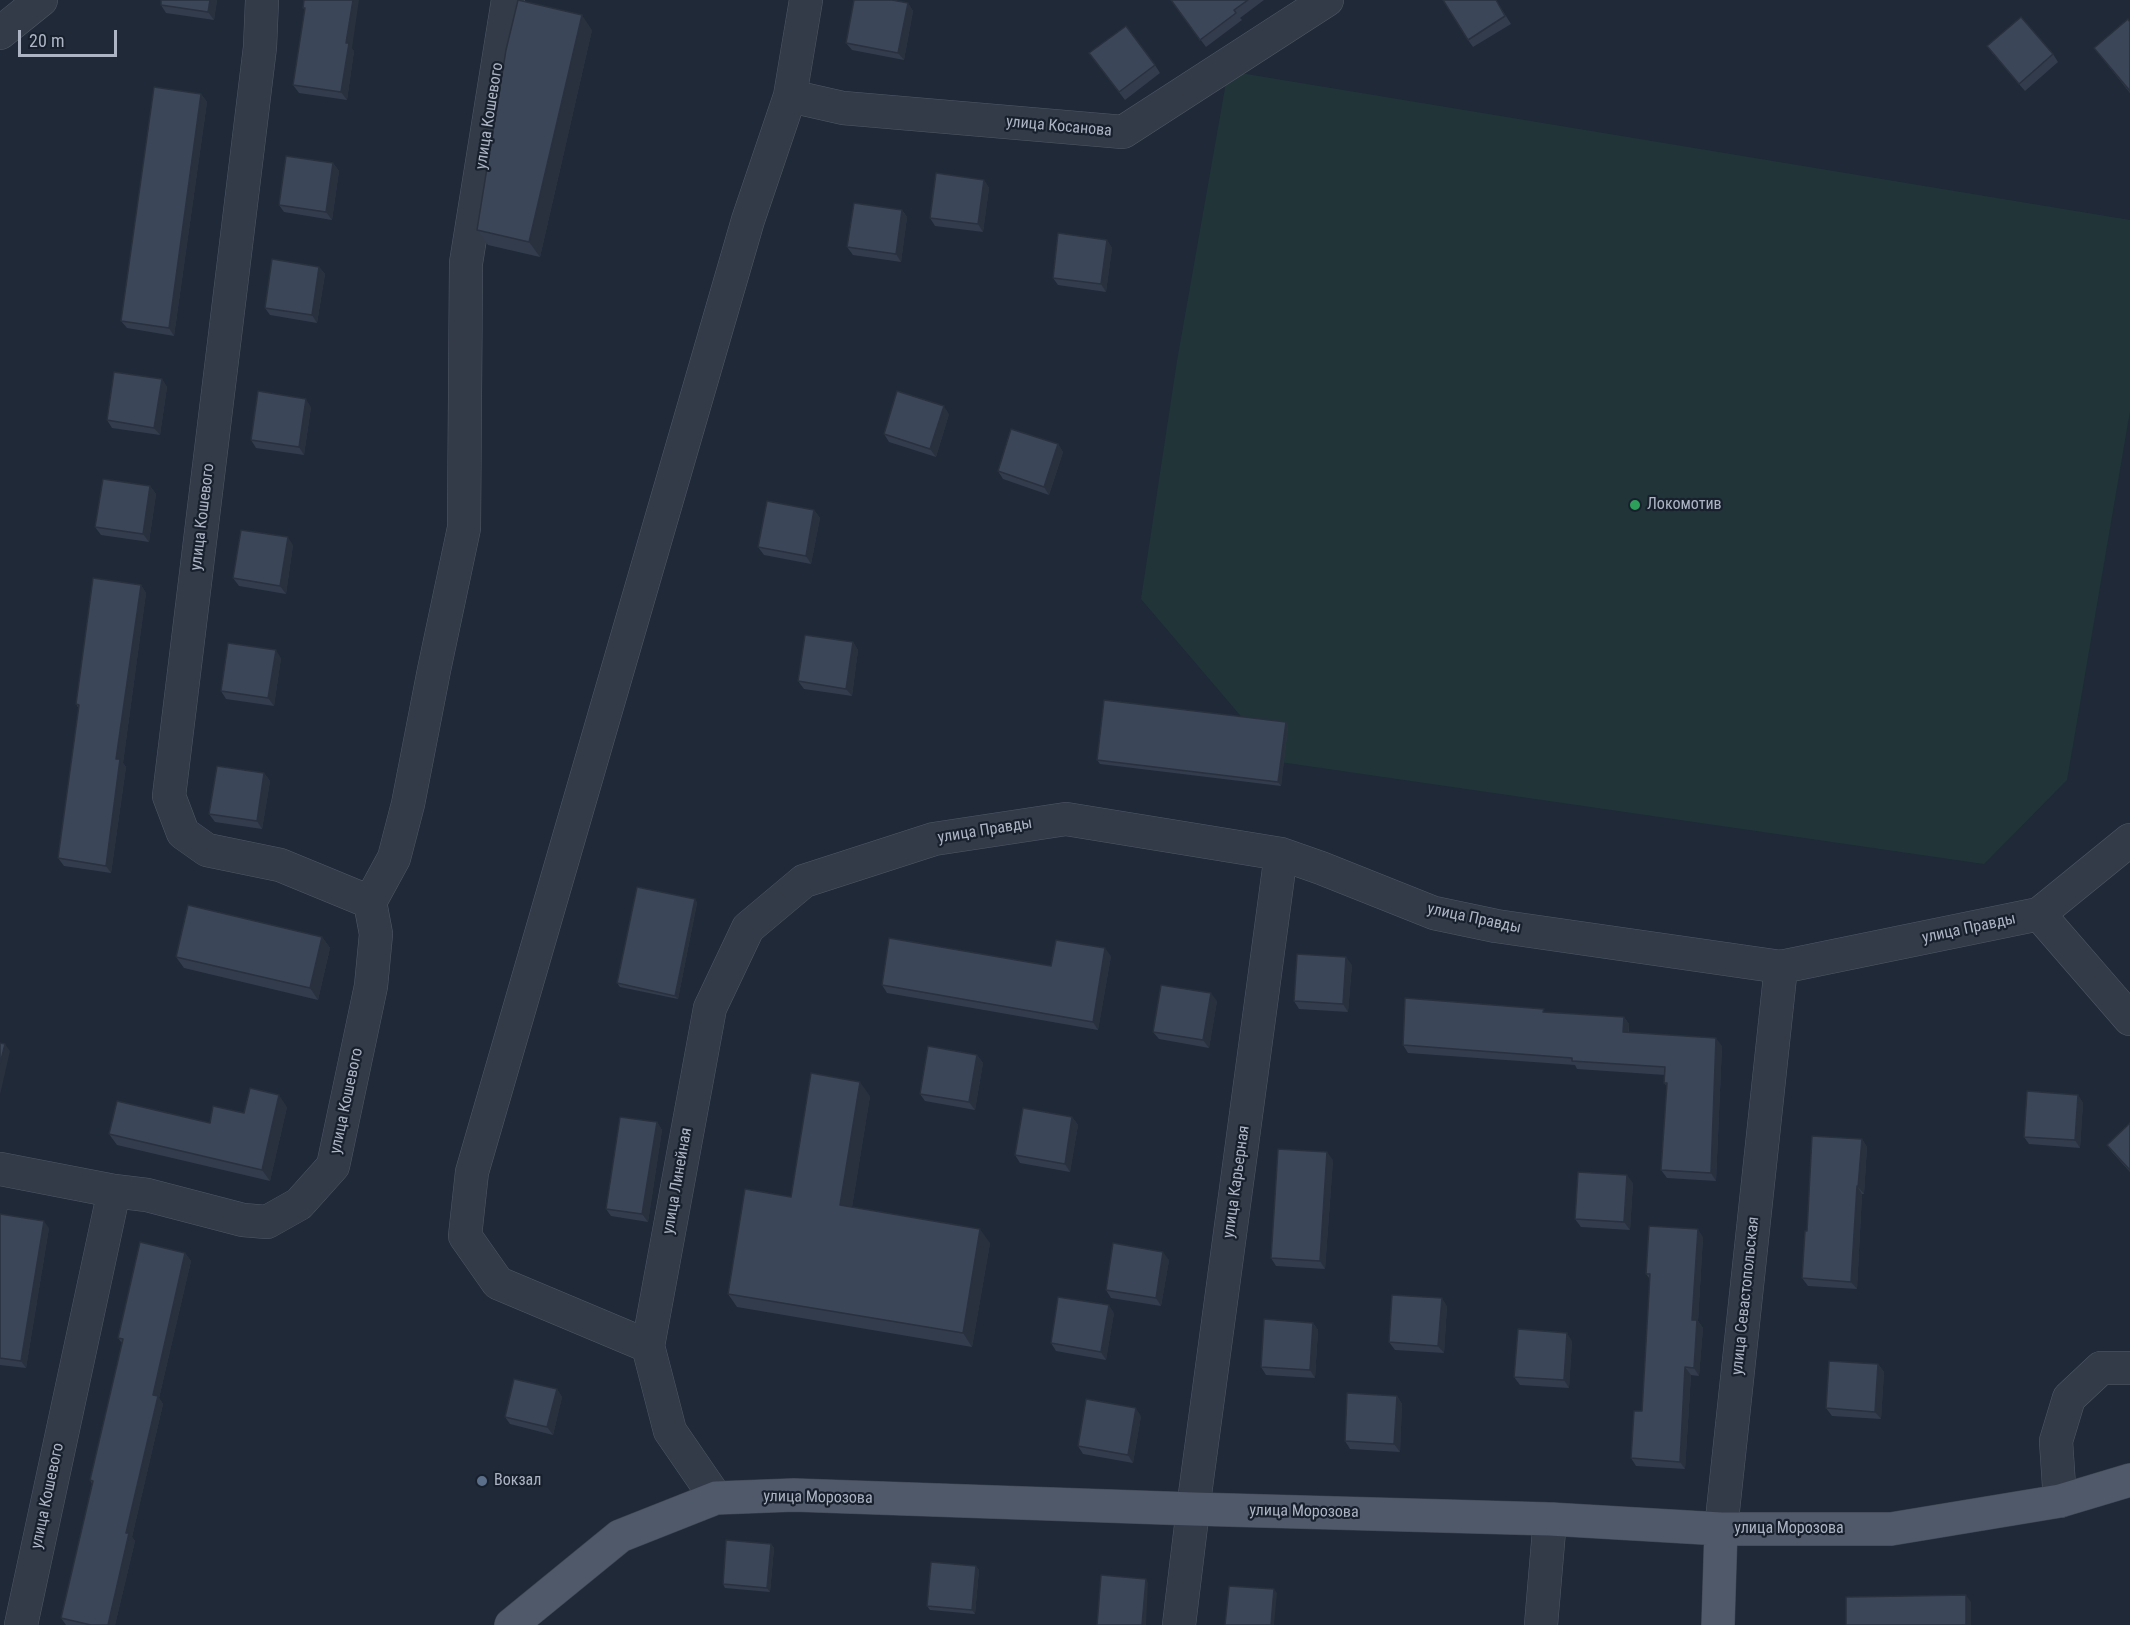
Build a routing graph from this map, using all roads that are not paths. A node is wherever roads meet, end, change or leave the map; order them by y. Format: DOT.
graph roads {
  1 [pos="41,0"];
  2 [pos="262,0"];
  3 [pos="508,0"];
  4 [pos="806,0"];
  5 [pos="1328,0"];
  6 [pos="0,33"];
  7 [pos="790,96"];
  8 [pos="2130,840"];
  9 [pos="1281,854"];
  10 [pos="804,881"];
  11 [pos="370,902"];
  12 [pos="2039,914"];
  13 [pos="1781,967"];
  14 [pos="2130,1019"];
  15 [pos="0,1169"];
  16 [pos="114,1191"];
  17 [pos="648,1346"];
  18 [pos="2130,1368"];
  19 [pos="2130,1480"];
  20 [pos="716,1498"];
  21 [pos="2060,1501"];
  22 [pos="1193,1509"];
  23 [pos="1550,1519"];
  24 [pos="1721,1529"];
  25 [pos="21,1625"];
  26 [pos="511,1625"];
  27 [pos="1179,1625"];
  28 [pos="1541,1625"];
  29 [pos="1718,1625"];
  1 -- 6 [label="street"];
  2 -- 11 [label="street, улица Кошевого"];
  3 -- 11 [label="street, улица Кошевого"];
  4 -- 7 [label="street"];
  5 -- 7 [label="street, улица Косанова"];
  7 -- 17 [label="street"];
  8 -- 12 [label="street, улица Правды"];
  9 -- 10 [label="street, улица Правды"];
  9 -- 13 [label="street, улица Правды"];
  9 -- 22 [label="street, улица Карьерная"];
  10 -- 17 [label="street, улица Линейная"];
  11 -- 16 [label="street, улица Кошевого"];
  12 -- 13 [label="street, улица Правды"];
  12 -- 14 [label="street"];
  13 -- 24 [label="street, улица Севастопольская"];
  15 -- 16 [label="street, улица Кошевого"];
  16 -- 25 [label="street, улица Кошевого"];
  17 -- 20 [label="street, улица Линейная"];
  18 -- 21 [label="street"];
  19 -- 21 [label="main road, улица Морозова"];
  20 -- 22 [label="main road, улица Морозова"];
  20 -- 26 [label="main road, улица Морозова"];
  21 -- 24 [label="main road, улица Морозова"];
  22 -- 23 [label="main road, улица Морозова"];
  22 -- 27 [label="street, улица Карьерная"];
  23 -- 24 [label="main road, улица Морозова"];
  23 -- 28 [label="street"];
  24 -- 29 [label="main road, улица Севастопольская"];
}
